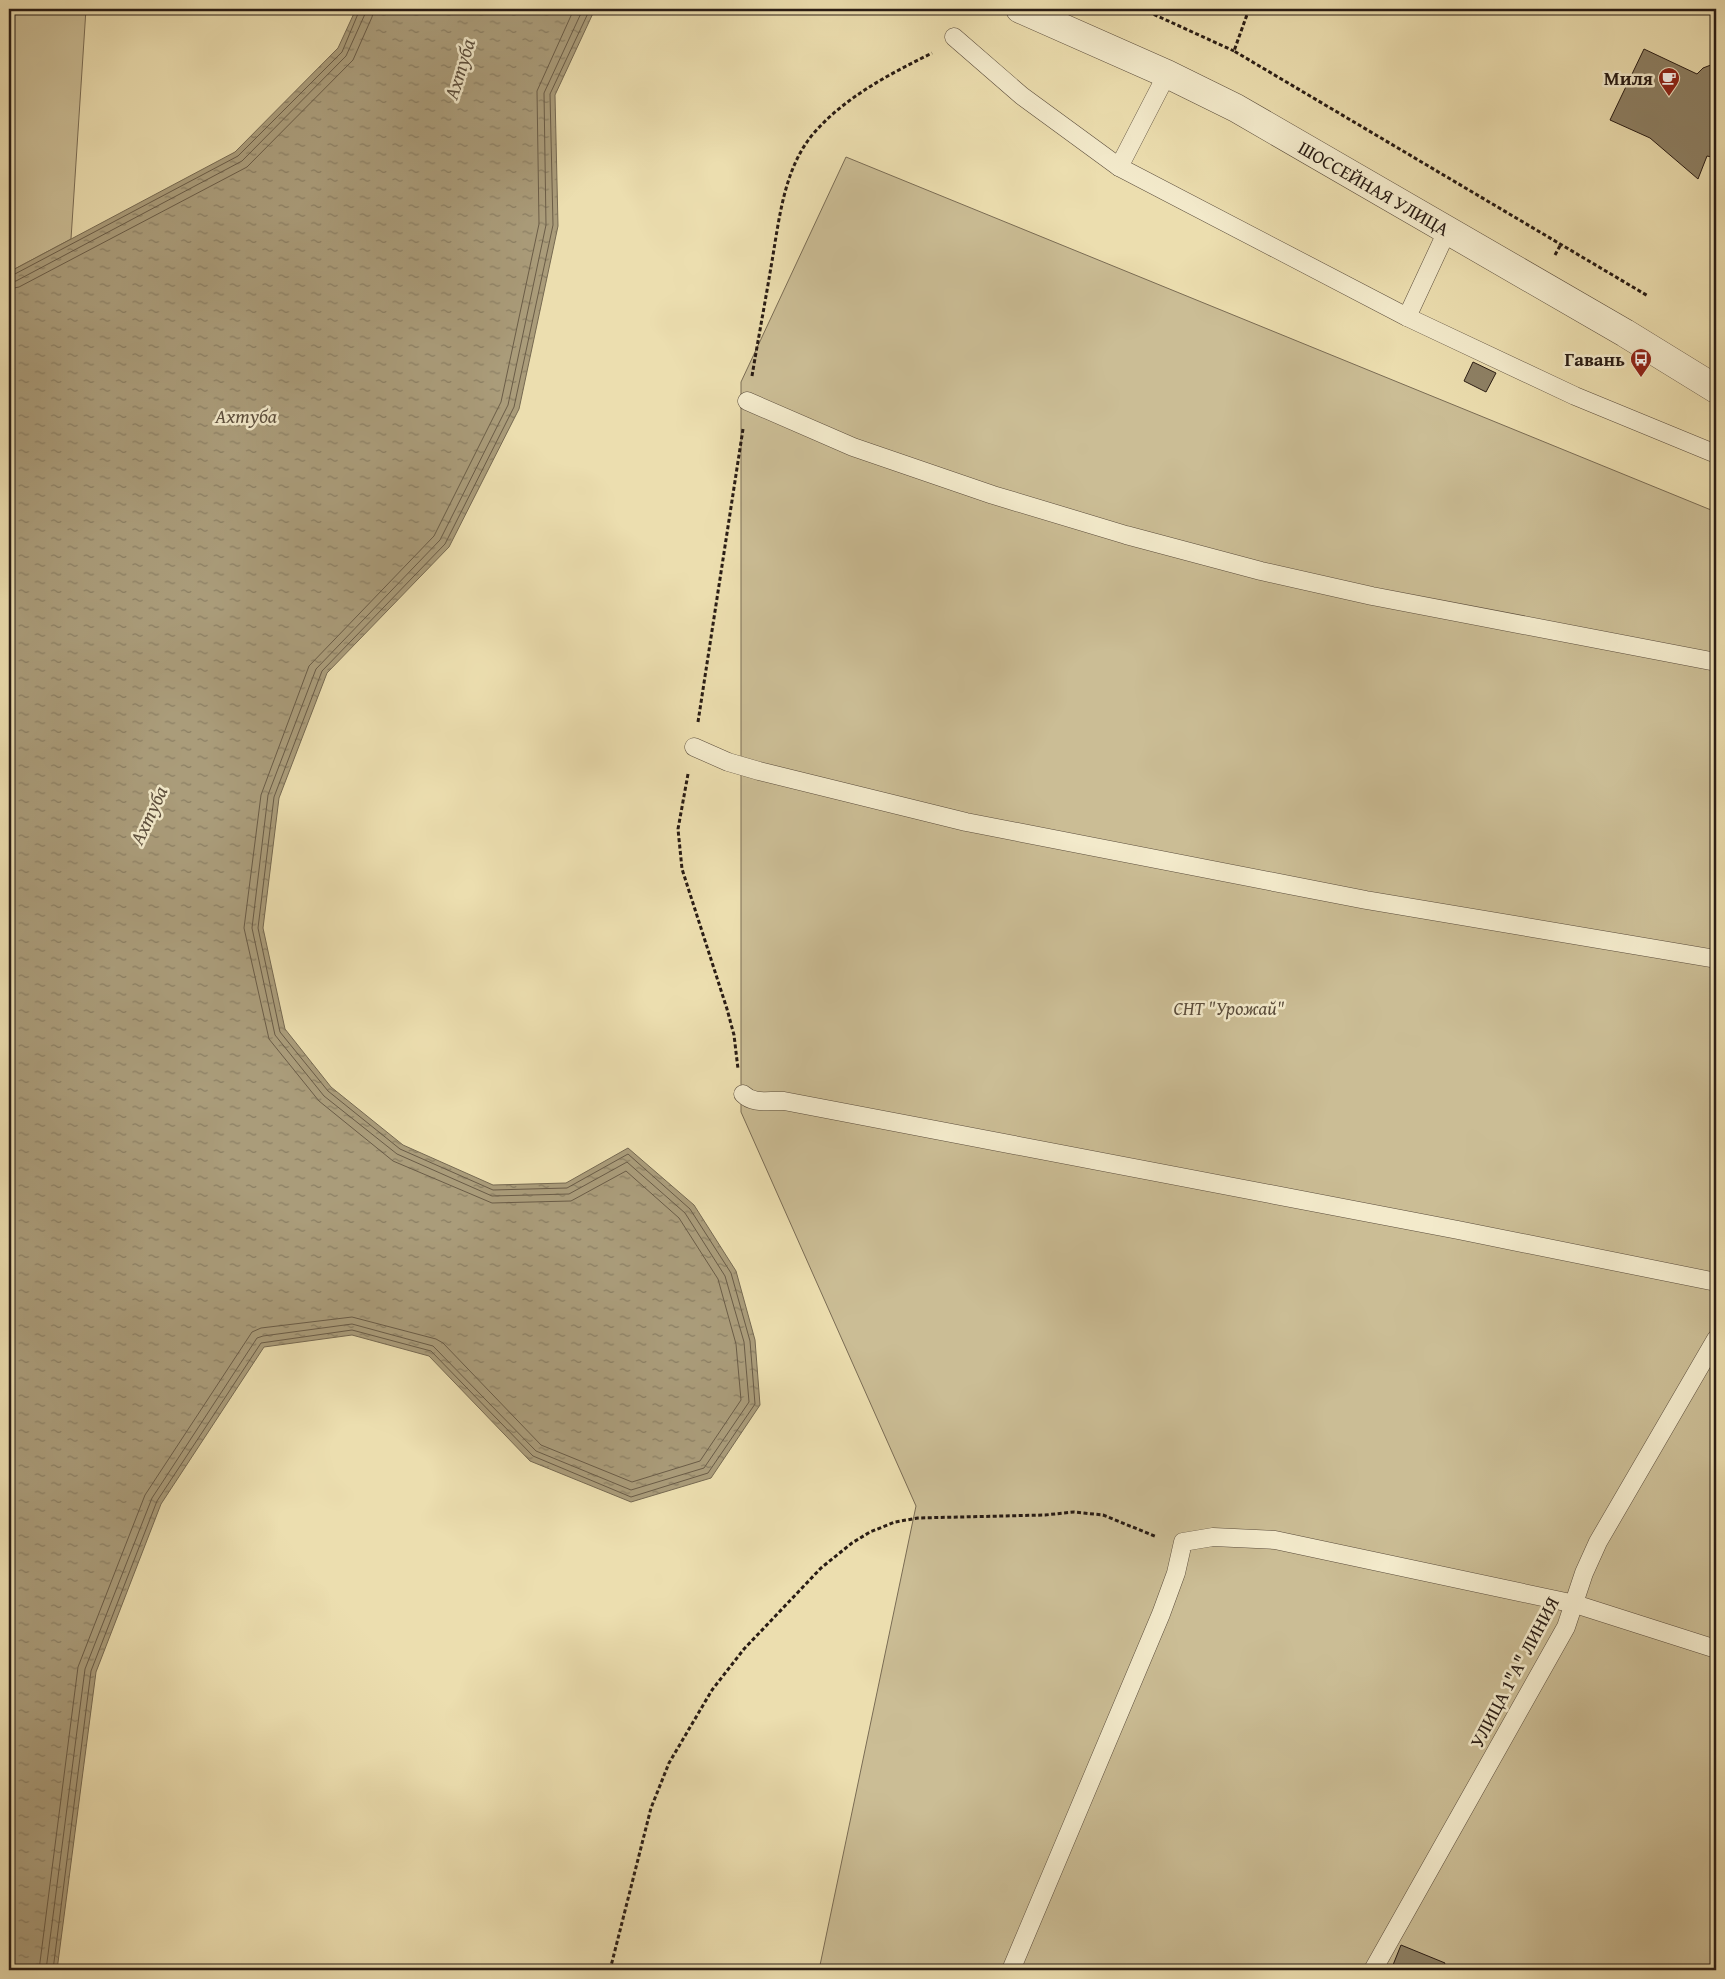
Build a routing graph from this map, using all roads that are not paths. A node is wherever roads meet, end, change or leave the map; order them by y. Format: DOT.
graph roads {
  1 [pos="1020,9"];
  2 [pos="954,37"];
  3 [pos="1167,74"];
  4 [pos="1119,166"];
  5 [pos="1447,231"];
  6 [pos="1407,317"];
  7 [pos="1716,389"];
  8 [pos="747,401"];
  9 [pos="1716,454"];
  10 [pos="1716,662"];
  11 [pos="694,747"];
  12 [pos="1716,959"];
  13 [pos="743,1094"];
  14 [pos="1716,1282"];
  15 [pos="1716,1339"];
  16 [pos="1575,1604"];
  17 [pos="1716,1649"];
  18 [pos="1011,1970"];
  19 [pos="1373,1970"];
  1 -- 3 [label="street, ШОССЕЙНАЯ УЛИЦА"];
  2 -- 4 [label="lane"];
  3 -- 4 [label="lane"];
  3 -- 5 [label="street, ШОССЕЙНАЯ УЛИЦА"];
  4 -- 6 [label="lane"];
  5 -- 6 [label="lane"];
  5 -- 7 [label="street, ШОССЕЙНАЯ УЛИЦА"];
  6 -- 9 [label="lane"];
  8 -- 10 [label="lane"];
  11 -- 12 [label="lane"];
  13 -- 14 [label="lane"];
  15 -- 16 [label="lane, УЛИЦА 1\"А\" ЛИНИЯ"];
  16 -- 17 [label="lane"];
  16 -- 18 [label="lane"];
  16 -- 19 [label="lane, УЛИЦА 1\"А\" ЛИНИЯ"];
}
